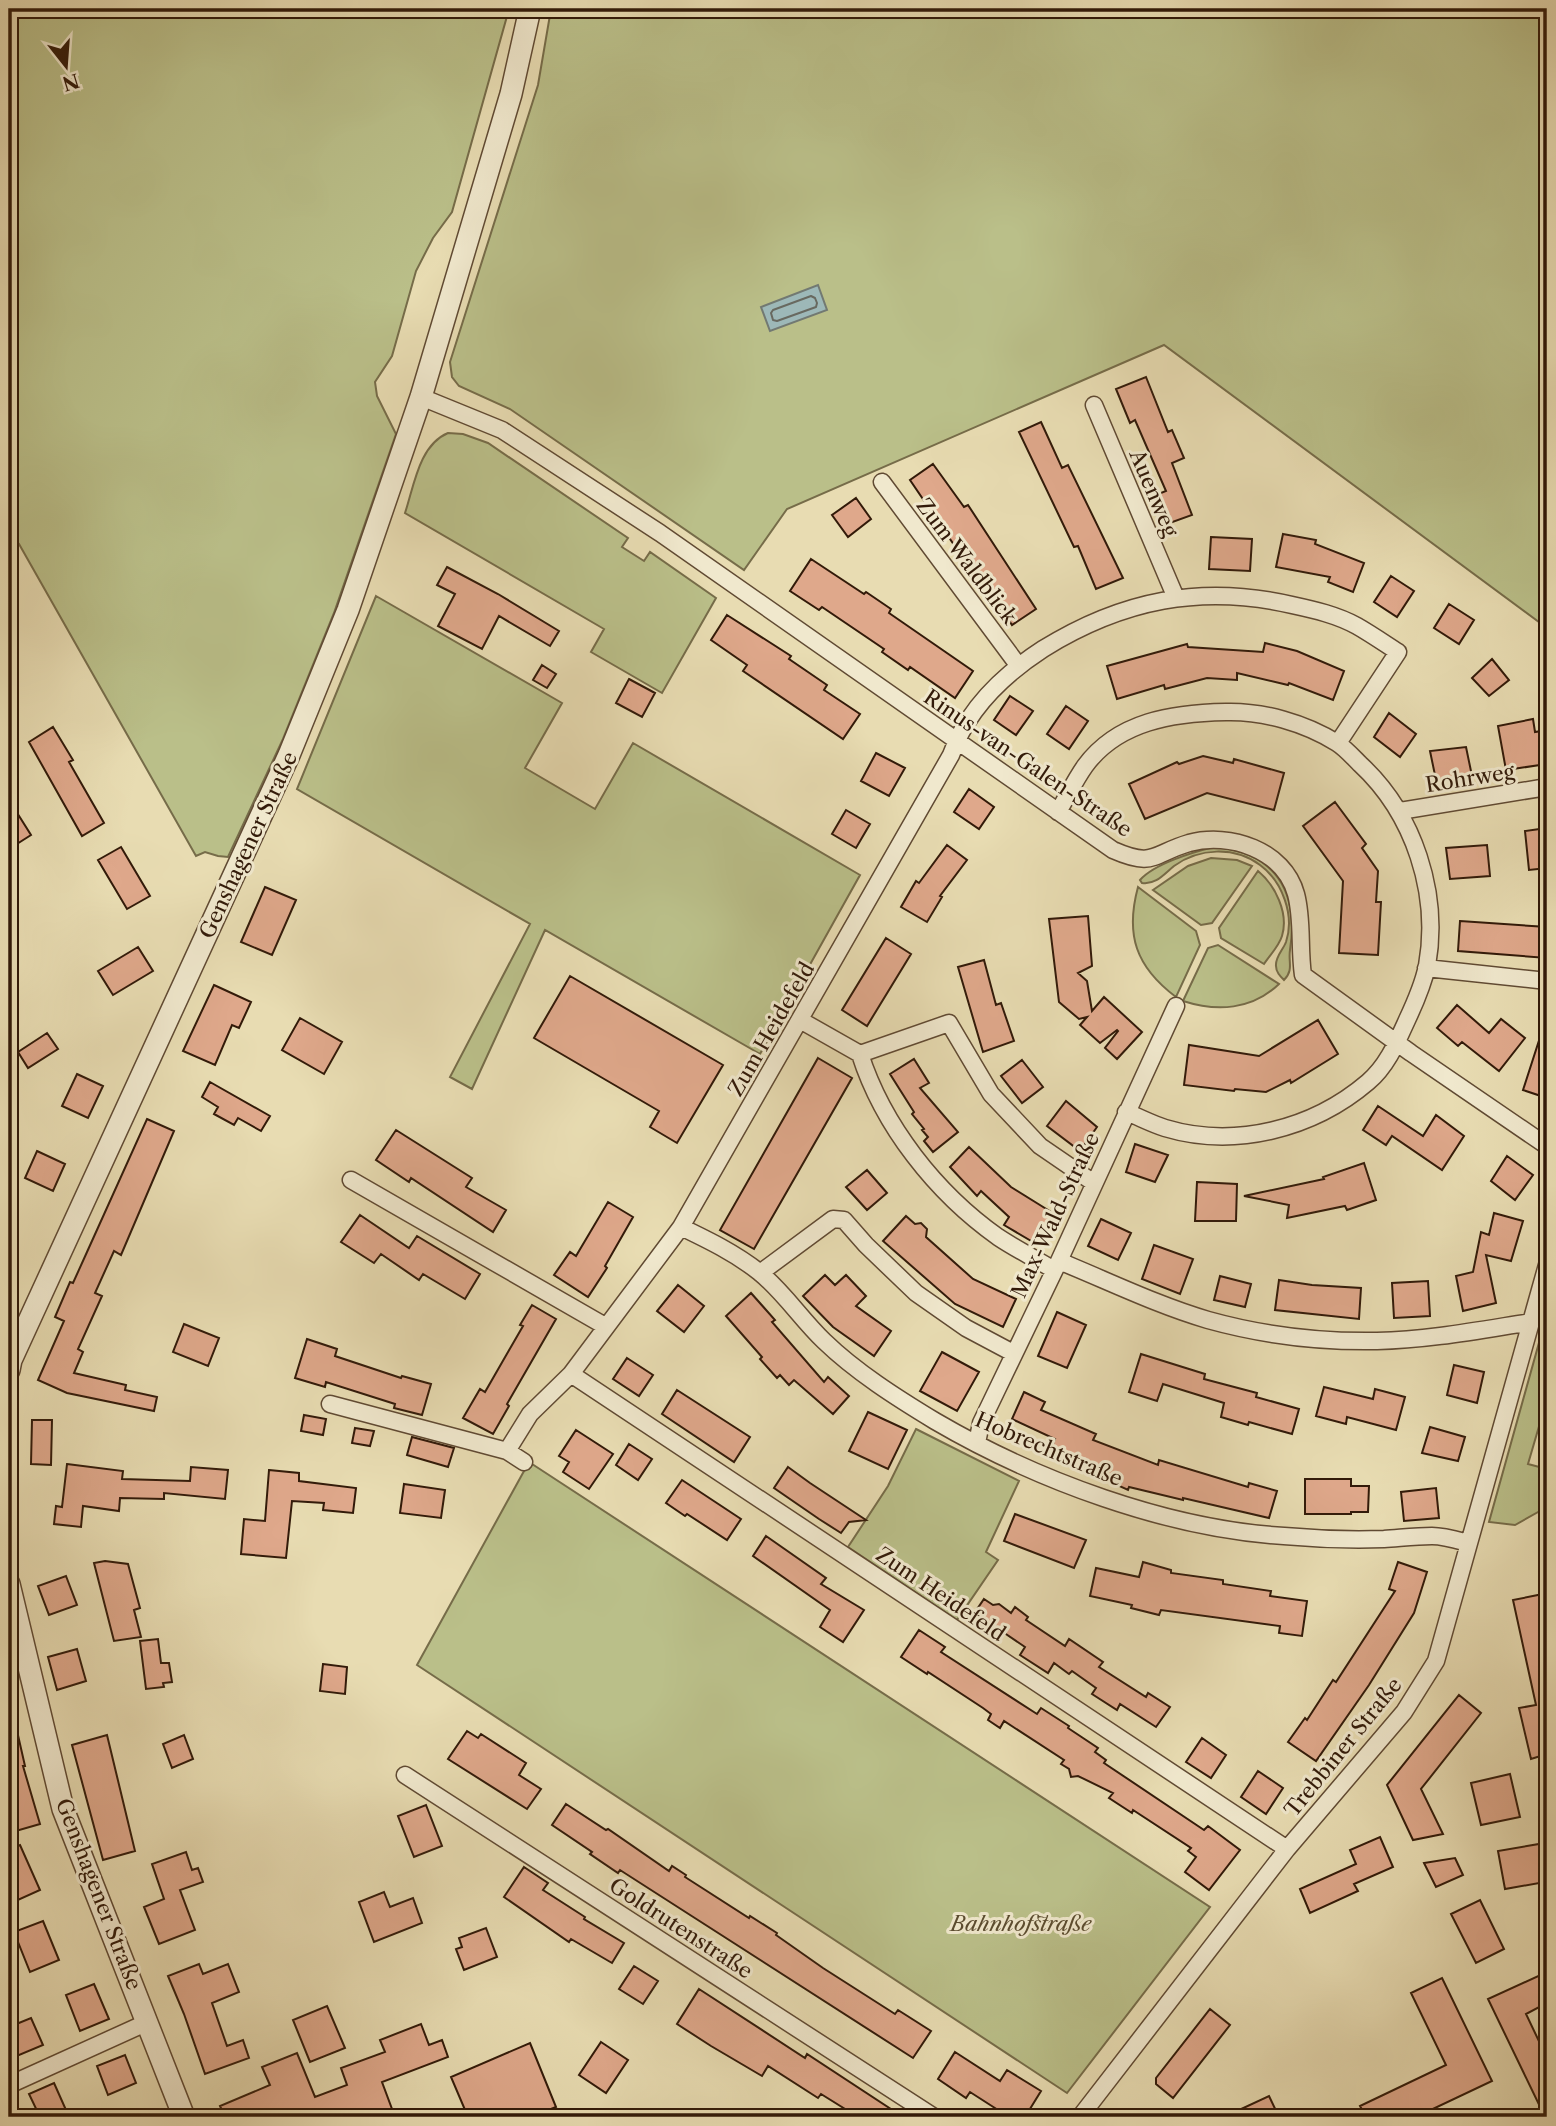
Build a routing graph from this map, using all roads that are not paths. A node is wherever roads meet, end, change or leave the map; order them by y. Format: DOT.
graph roads {
  1 [pos="530,9"];
  2 [pos="421,397"];
  3 [pos="1094,405"];
  4 [pos="882,482"];
  5 [pos="1176,598"];
  6 [pos="1018,665"];
  7 [pos="956,741"];
  8 [pos="1338,743"];
  9 [pos="1547,788"];
  10 [pos="1400,811"];
  11 [pos="1058,812"];
  12 [pos="1426,968"];
  13 [pos="1547,981"];
  14 [pos="1176,1006"];
  15 [pos="800,1020"];
  16 [pos="1397,1042"];
  17 [pos="860,1054"];
  18 [pos="1126,1112"];
  19 [pos="1547,1146"];
  20 [pos="351,1180"];
  21 [pos="1094,1183"];
  22 [pos="681,1227"];
  23 [pos="1547,1265"];
  24 [pos="1056,1266"];
  25 [pos="760,1273"];
  26 [pos="1531,1322"];
  27 [pos="605,1326"];
  28 [pos="1013,1353"];
  29 [pos="9,1370"];
  30 [pos="570,1374"];
  31 [pos="330,1404"];
  32 [pos="977,1443"];
  33 [pos="507,1451"];
  34 [pos="524,1462"];
  35 [pos="1468,1543"];
  36 [pos="9,1584"];
  37 [pos="405,1775"];
  38 [pos="1287,1849"];
  39 [pos="148,2022"];
  40 [pos="9,2085"];
  41 [pos="184,2117"];
  42 [pos="934,2117"];
  43 [pos="1080,2117"];
  1 -- 2 [label="street, Genshagener Straße"];
  2 -- 7 [label="street, Rinus-van-Galen-Straße"];
  2 -- 29 [label="street, Genshagener Straße"];
  3 -- 5 [label="street, Auenweg"];
  4 -- 6 [label="street, Zum Waldblick"];
  5 -- 6 [label="street, Zum Heidefeld"];
  5 -- 8 [label="street, Zum Heidefeld"];
  6 -- 7 [label="street, Zum Heidefeld"];
  7 -- 11 [label="street, Rinus-van-Galen-Straße"];
  7 -- 15 [label="street, Zum Heidefeld"];
  8 -- 10 [label="street"];
  8 -- 11 [label="street"];
  9 -- 10 [label="street, Rohrweg"];
  10 -- 12 [label="street"];
  11 -- 16 [label="street, Rinus-van-Galen-Straße"];
  12 -- 13 [label="street"];
  12 -- 16 [label="street"];
  14 -- 18 [label="street, Max-Wald-Straße"];
  15 -- 17 [label="street"];
  15 -- 22 [label="street, Zum Heidefeld"];
  16 -- 18 [label="street"];
  16 -- 19 [label="street, Rinus-van-Galen-Straße"];
  17 -- 21 [label="street"];
  17 -- 24 [label="street"];
  18 -- 21 [label="street, Max-Wald-Straße"];
  20 -- 27 [label="street"];
  21 -- 24 [label="street, Max-Wald-Straße"];
  22 -- 25 [label="street, Hobrechtstraße"];
  22 -- 27 [label="street, Zum Heidefeld"];
  23 -- 26 [label="street, Trebbiner Straße"];
  24 -- 26 [label="street"];
  24 -- 28 [label="street, Max-Wald-Straße"];
  25 -- 28 [label="street"];
  25 -- 32 [label="street, Hobrechtstraße"];
  26 -- 35 [label="street, Trebbiner Straße"];
  27 -- 30 [label="street, Zum Heidefeld"];
  28 -- 32 [label="street, Max-Wald-Straße"];
  30 -- 33 [label="street, Zum Heidefeld"];
  30 -- 38 [label="street, Zum Heidefeld"];
  31 -- 33 [label="street"];
  32 -- 35 [label="street, Hobrechtstraße"];
  33 -- 34 [label="street"];
  35 -- 38 [label="street, Trebbiner Straße"];
  36 -- 39 [label="street, Genshagener Straße"];
  37 -- 42 [label="street, Goldrutenstraße"];
  38 -- 43 [label="street, Trebbiner Straße"];
  39 -- 40 [label="street"];
  39 -- 41 [label="street, Genshagener Straße"];
}
